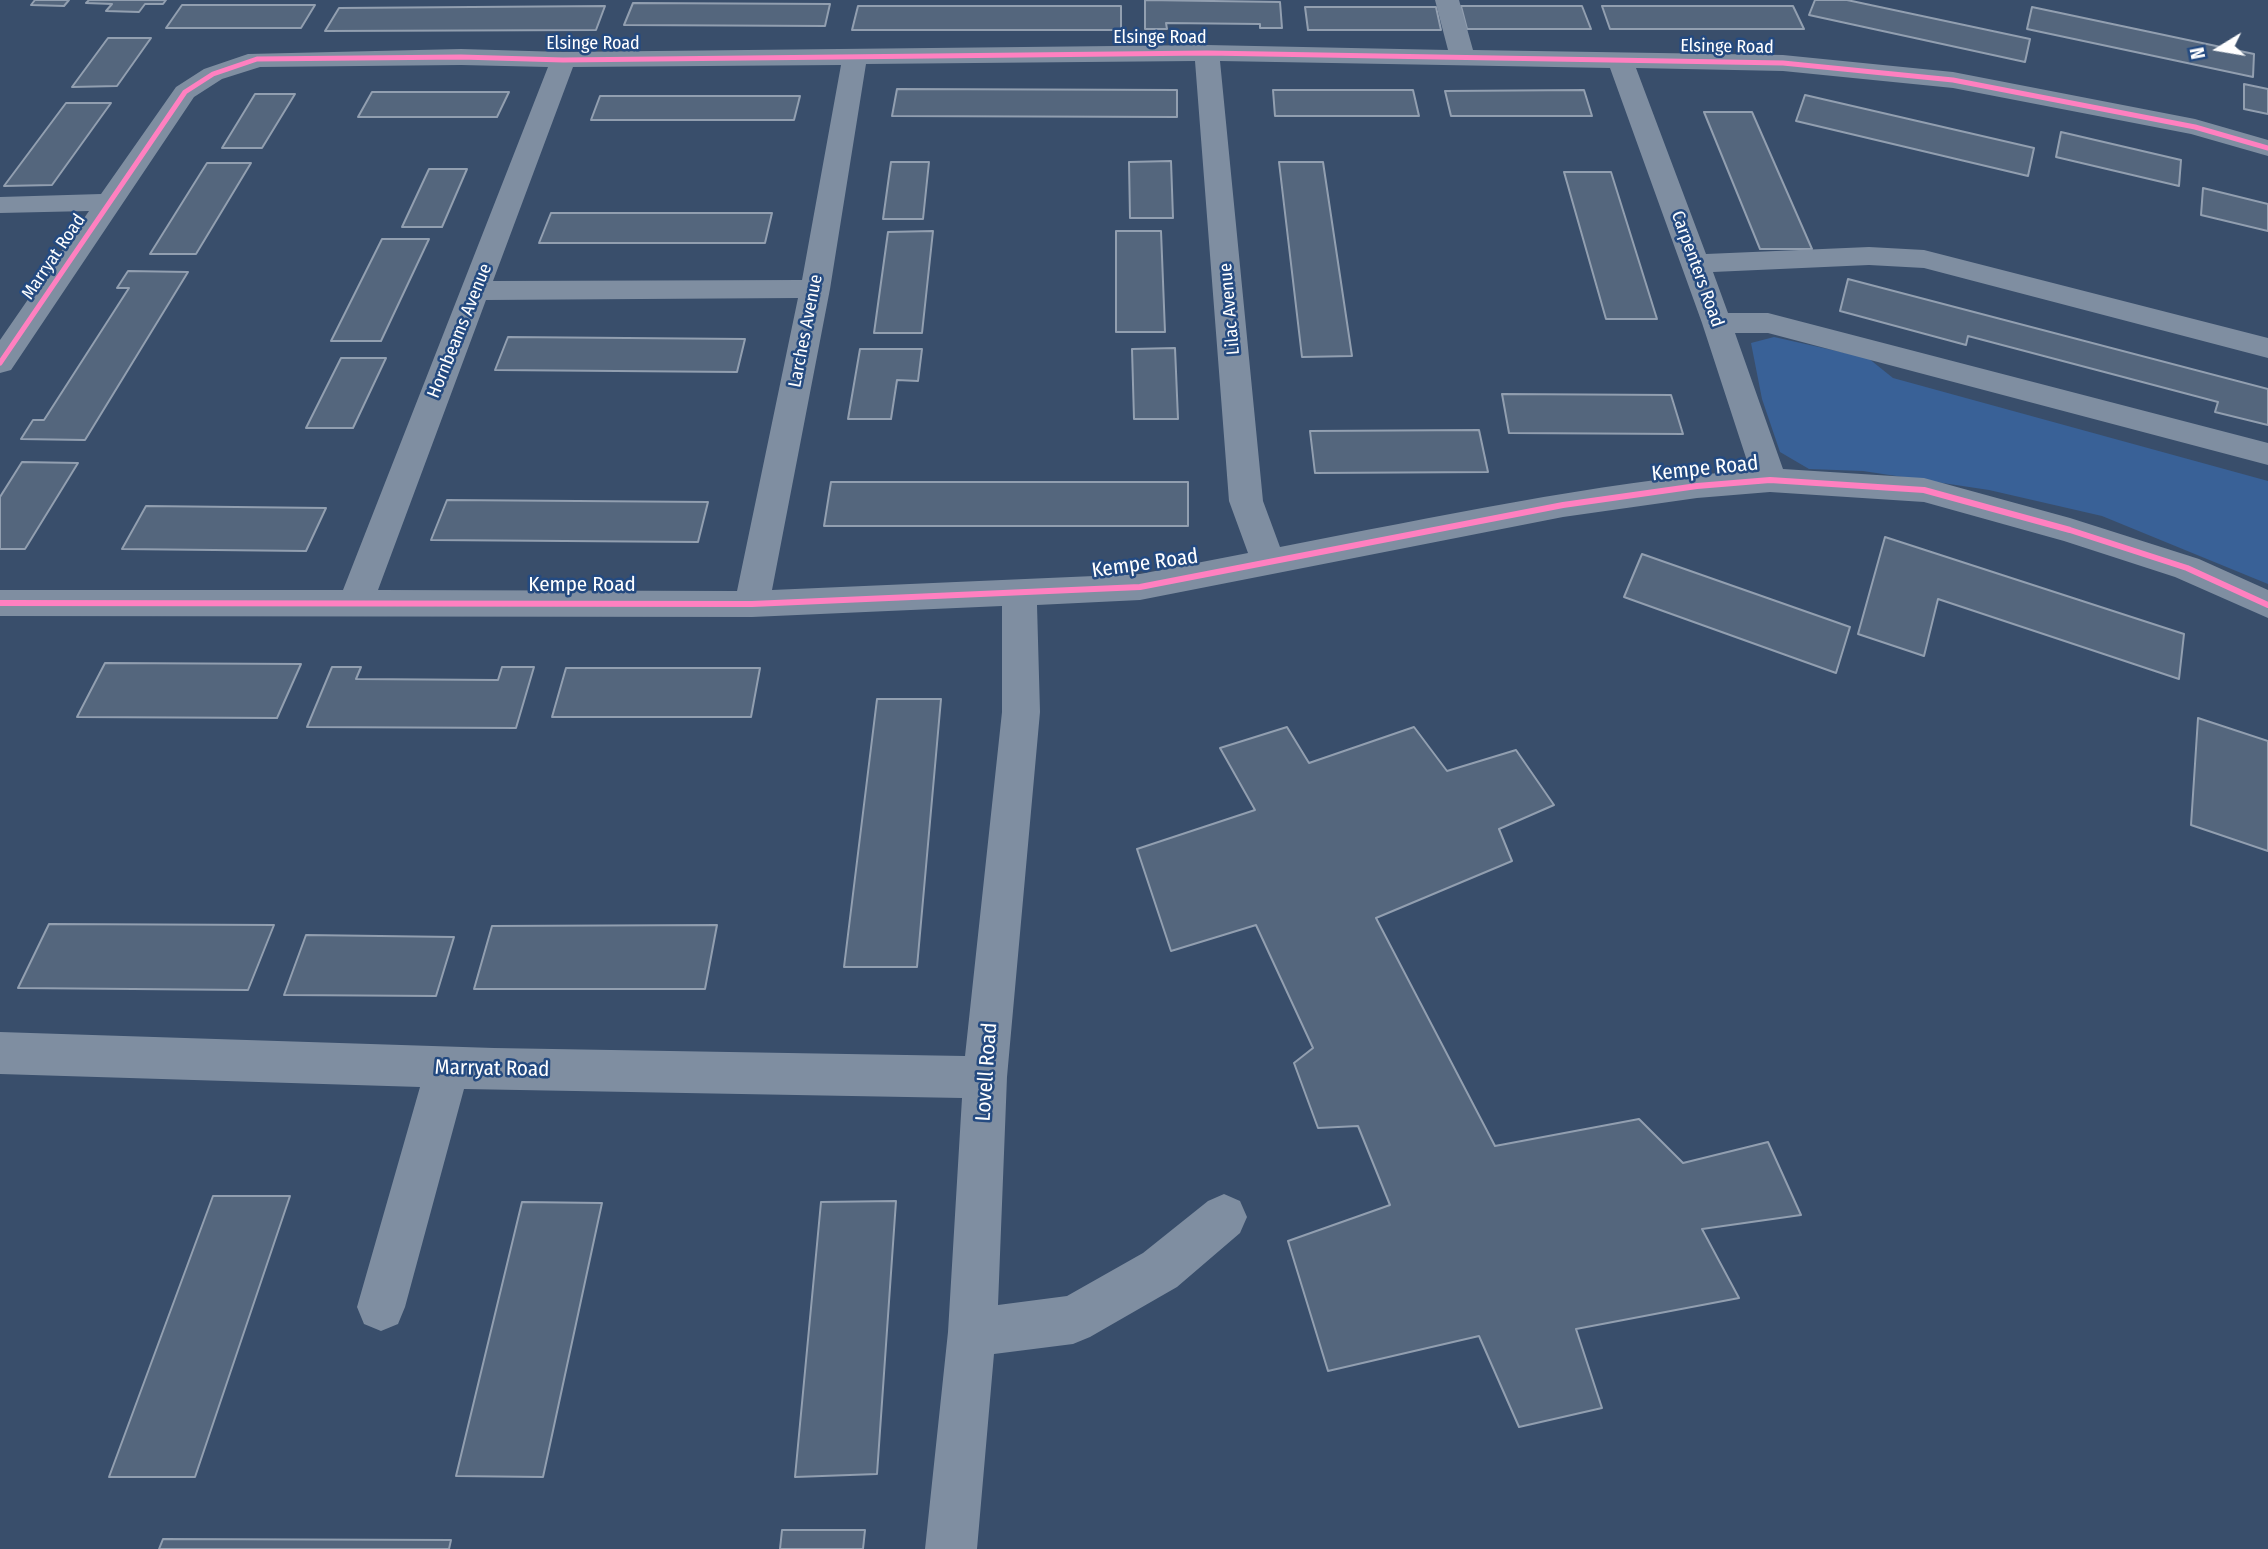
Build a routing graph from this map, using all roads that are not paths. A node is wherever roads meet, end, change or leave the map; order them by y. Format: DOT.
graph roads {
  1 [pos="1447,0"];
  2 [pos="1207,53"];
  3 [pos="1462,56"];
  4 [pos="855,57"];
  5 [pos="563,60"];
  6 [pos="1620,60"];
  7 [pos="2268,148"];
  8 [pos="110,202"];
  9 [pos="0,205"];
  10 [pos="1695,264"];
  11 [pos="815,289"];
  12 [pos="477,291"];
  13 [pos="1717,323"];
  14 [pos="2268,348"];
  15 [pos="4,353"];
  16 [pos="2268,454"];
  17 [pos="1770,480"];
  18 [pos="1268,561"];
  19 [pos="1018,594"];
  20 [pos="356,602"];
  21 [pos="0,603"];
  22 [pos="752,604"];
  23 [pos="2268,605"];
  24 [pos="0,1053"];
  25 [pos="448,1068"];
  26 [pos="985,1077"];
  27 [pos="1224,1217"];
  28 [pos="381,1307"];
  29 [pos="972,1332"];
  30 [pos="951,1549"];
  1 -- 3 [label="street"];
  2 -- 3 [label="street, Elsinge Road"];
  2 -- 4 [label="street, Elsinge Road"];
  2 -- 18 [label="street, Lilac Avenue"];
  3 -- 6 [label="street, Elsinge Road"];
  4 -- 5 [label="street, Elsinge Road"];
  4 -- 11 [label="street, Larches Avenue"];
  5 -- 8 [label="street, Elsinge Road"];
  5 -- 12 [label="street, Hornbeams Avenue"];
  6 -- 7 [label="street, Elsinge Road"];
  6 -- 10 [label="street, Carpenters Road"];
  8 -- 9 [label="street"];
  8 -- 15 [label="street, Marryat Road"];
  10 -- 13 [label="street, Carpenters Road"];
  10 -- 14 [label="street"];
  11 -- 12 [label="street"];
  11 -- 22 [label="street, Larches Avenue"];
  12 -- 20 [label="street, Hornbeams Avenue"];
  13 -- 16 [label="street"];
  13 -- 17 [label="street, Carpenters Road"];
  17 -- 18 [label="street, Kempe Road"];
  17 -- 23 [label="street, Kempe Road"];
  18 -- 19 [label="street, Kempe Road"];
  19 -- 22 [label="street, Kempe Road"];
  19 -- 26 [label="street, Lovell Road"];
  20 -- 21 [label="street, Kempe Road"];
  20 -- 22 [label="street, Kempe Road"];
  24 -- 25 [label="street, Marryat Road"];
  25 -- 26 [label="street, Marryat Road"];
  25 -- 28 [label="street"];
  26 -- 29 [label="street, Lovell Road"];
  27 -- 29 [label="street"];
  29 -- 30 [label="street, Lovell Road"];
}
